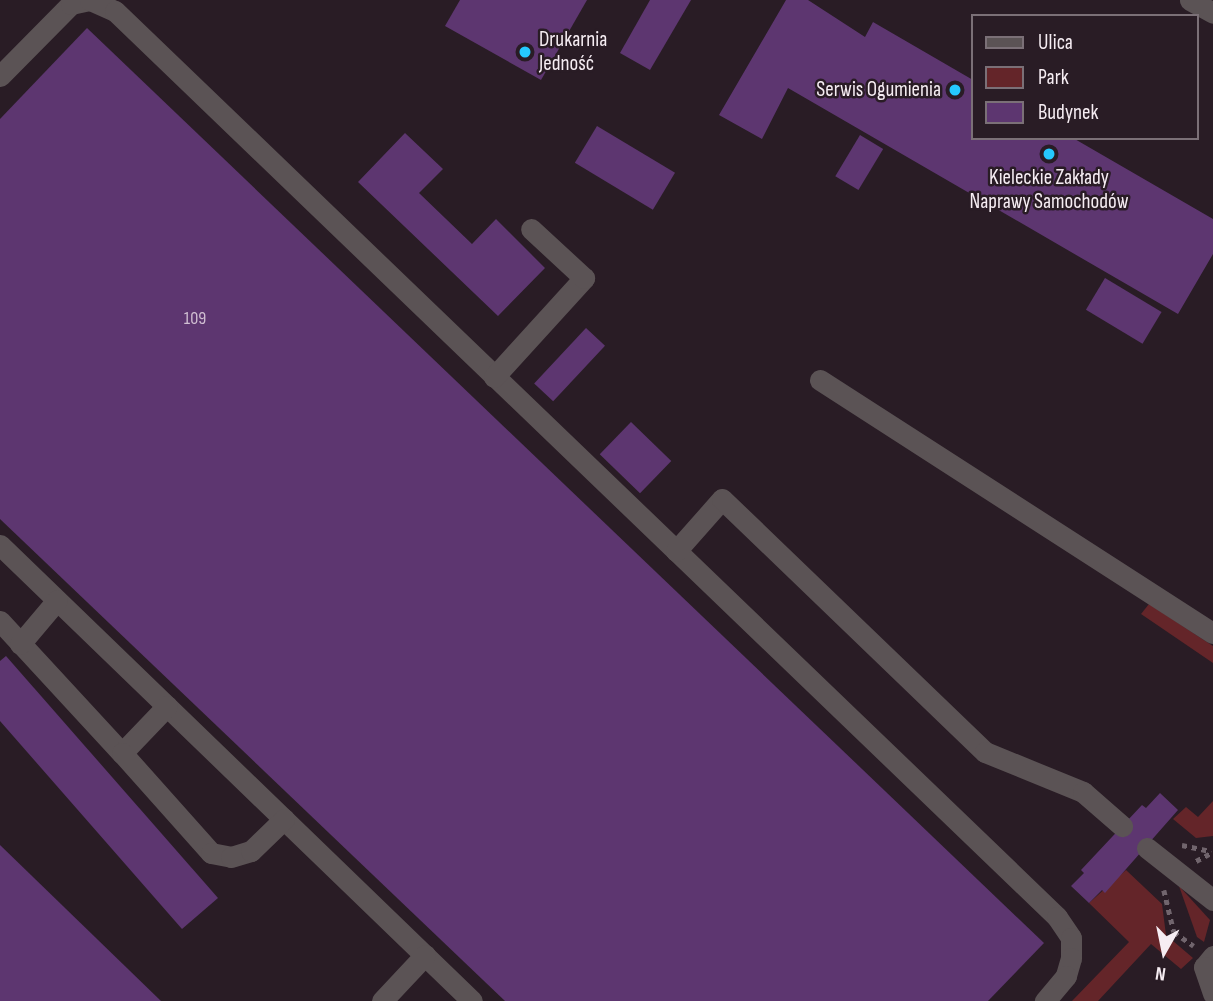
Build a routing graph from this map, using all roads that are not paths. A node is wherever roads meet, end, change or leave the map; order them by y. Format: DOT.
graph roads {
  1 [pos="1189,0"];
  2 [pos="1213,13"];
  3 [pos="0,76"];
  4 [pos="531,229"];
  5 [pos="494,377"];
  6 [pos="820,380"];
  7 [pos="1,549"];
  8 [pos="676,551"];
  9 [pos="57,600"];
  10 [pos="0,621"];
  11 [pos="1213,633"];
  12 [pos="20,644"];
  13 [pos="167,706"];
  14 [pos="122,752"];
  15 [pos="284,819"];
  16 [pos="1122,826"];
  17 [pos="1147,848"];
  18 [pos="1213,900"];
  19 [pos="425,955"];
  20 [pos="1213,956"];
  21 [pos="1213,993"];
  22 [pos="382,1001"];
  23 [pos="472,1001"];
  24 [pos="1045,1001"];
  1 -- 2 [label="street"];
  3 -- 5 [label="street"];
  4 -- 5 [label="street"];
  5 -- 8 [label="street"];
  6 -- 11 [label="street"];
  7 -- 9 [label="street"];
  8 -- 16 [label="street"];
  8 -- 24 [label="street"];
  9 -- 12 [label="street"];
  9 -- 13 [label="street"];
  10 -- 12 [label="street"];
  12 -- 14 [label="street"];
  13 -- 14 [label="street"];
  13 -- 15 [label="street"];
  14 -- 15 [label="street"];
  15 -- 19 [label="street"];
  17 -- 18 [label="street"];
  19 -- 22 [label="street"];
  19 -- 23 [label="street"];
  20 -- 21 [label="street"];
}
